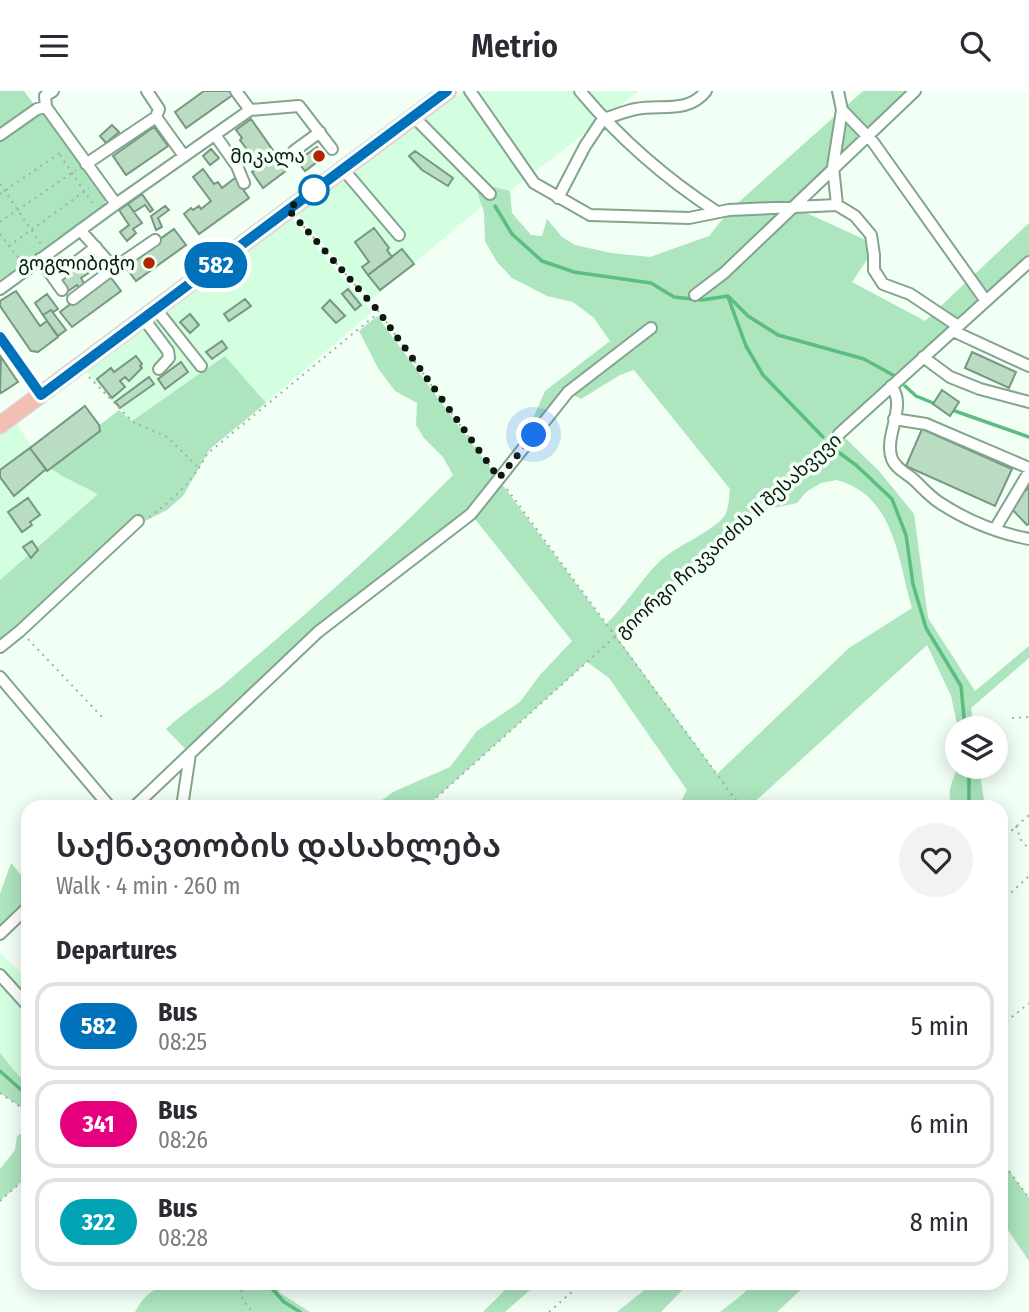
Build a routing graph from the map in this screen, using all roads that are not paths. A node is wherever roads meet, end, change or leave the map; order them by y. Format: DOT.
graph roads {
  1 [pos="53,91"];
  2 [pos="147,91"];
  3 [pos="236,91"];
  4 [pos="447,91"];
  5 [pos="470,91"];
  6 [pos="580,91"];
  7 [pos="706,91"];
  8 [pos="838,91"];
  9 [pos="915,91"];
  10 [pos="46,107"];
  11 [pos="250,110"];
  12 [pos="842,110"];
  13 [pos="413,116"];
  14 [pos="156,117"];
  15 [pos="603,119"];
  16 [pos="320,132"];
  17 [pos="0,135"];
  18 [pos="215,135"];
  19 [pos="867,135"];
  20 [pos="332,149"];
  21 [pos="294,151"];
  22 [pos="184,156"];
  23 [pos="86,164"];
  24 [pos="833,167"];
  25 [pos="343,169"];
  26 [pos="244,183"];
  27 [pos="490,194"];
  28 [pos="558,198"];
  29 [pos="116,204"];
  30 [pos="837,205"];
  31 [pos="792,207"];
  32 [pos="717,212"];
  33 [pos="80,230"];
  34 [pos="399,235"];
  35 [pos="155,240"];
  36 [pos="96,247"];
  37 [pos="43,257"];
  38 [pos="1029,262"];
  39 [pos="114,268"];
  40 [pos="54,279"];
  41 [pos="0,289"];
  42 [pos="62,290"];
  43 [pos="695,295"];
  44 [pos="73,299"];
  45 [pos="986,301"];
  46 [pos="150,314"];
  47 [pos="651,328"];
  48 [pos="955,329"];
  49 [pos="2,344"];
  50 [pos="923,357"];
  51 [pos="201,366"];
  52 [pos="1029,366"];
  53 [pos="159,369"];
  54 [pos="891,386"];
  55 [pos="41,395"];
  56 [pos="1029,402"];
  57 [pos="894,419"];
  58 [pos="0,425"];
  59 [pos="839,434"];
  60 [pos="1029,470"];
  61 [pos="138,521"];
  62 [pos="995,529"];
  63 [pos="1029,539"];
  64 [pos="0,647"];
  65 [pos="0,677"];
  66 [pos="190,754"];
  67 [pos="104,800"];
  68 [pos="141,800"];
  69 [pos="184,800"];
  70 [pos="21,913"];
  71 [pos="2,929"];
  72 [pos="0,975"];
  73 [pos="21,998"];
  1 -- 10 [label="street"];
  2 -- 14 [label="street"];
  3 -- 11 [label="street"];
  4 -- 13 [label="highway"];
  5 -- 28 [label="street"];
  6 -- 15 [label="street"];
  7 -- 15 [label="street"];
  8 -- 12 [label="street"];
  9 -- 19 [label="street"];
  10 -- 17 [label="street"];
  10 -- 23 [label="street"];
  11 -- 16 [label="street"];
  11 -- 18 [label="street"];
  12 -- 19 [label="street"];
  12 -- 24 [label="street"];
  13 -- 25 [label="highway"];
  13 -- 27 [label="street"];
  14 -- 22 [label="street"];
  14 -- 23 [label="street"];
  15 -- 28 [label="street"];
  15 -- 32 [label="street"];
  16 -- 20 [label="street"];
  16 -- 21 [label="street"];
  18 -- 22 [label="street"];
  18 -- 26 [label="street"];
  19 -- 24 [label="street"];
  19 -- 45 [label="street"];
  22 -- 29 [label="street"];
  23 -- 29 [label="street"];
  24 -- 30 [label="street"];
  24 -- 31 [label="street"];
  25 -- 34 [label="street"];
  25 -- 46 [label="highway"];
  28 -- 32 [label="street"];
  29 -- 33 [label="street"];
  30 -- 31 [label="street"];
  30 -- 48 [label="street"];
  31 -- 32 [label="street"];
  31 -- 43 [label="street"];
  33 -- 36 [label="street"];
  33 -- 37 [label="street"];
  35 -- 39 [label="street"];
  36 -- 39 [label="street"];
  36 -- 40 [label="street"];
  37 -- 40 [label="street"];
  37 -- 41 [label="street"];
  38 -- 45 [label="street, გიორგი ჩიკვაიძის II შესახვევი"];
  39 -- 44 [label="street"];
  40 -- 42 [label="street"];
  45 -- 48 [label="street, გიორგი ჩიკვაიძის II შესახვევი"];
  46 -- 51 [label="street"];
  46 -- 53 [label="street"];
  46 -- 55 [label="highway"];
  47 -- 66 [label="street"];
  48 -- 50 [label="street, გიორგი ჩიკვაიძის II შესახვევი"];
  48 -- 52 [label="street"];
  49 -- 55 [label="street"];
  50 -- 54 [label="street, გიორგი ჩიკვაიძის II შესახვევი"];
  50 -- 56 [label="street"];
  54 -- 57 [label="street"];
  54 -- 59 [label="street, გიორგი ჩიკვაიძის II შესახვევი"];
  55 -- 58 [label="highway"];
  57 -- 60 [label="street"];
  57 -- 62 [label="street"];
  60 -- 62 [label="street"];
  61 -- 64 [label="street"];
  62 -- 63 [label="street"];
  65 -- 67 [label="street"];
  66 -- 68 [label="street"];
  66 -- 69 [label="street"];
  70 -- 71 [label="street"];
  72 -- 73 [label="street"];
}
